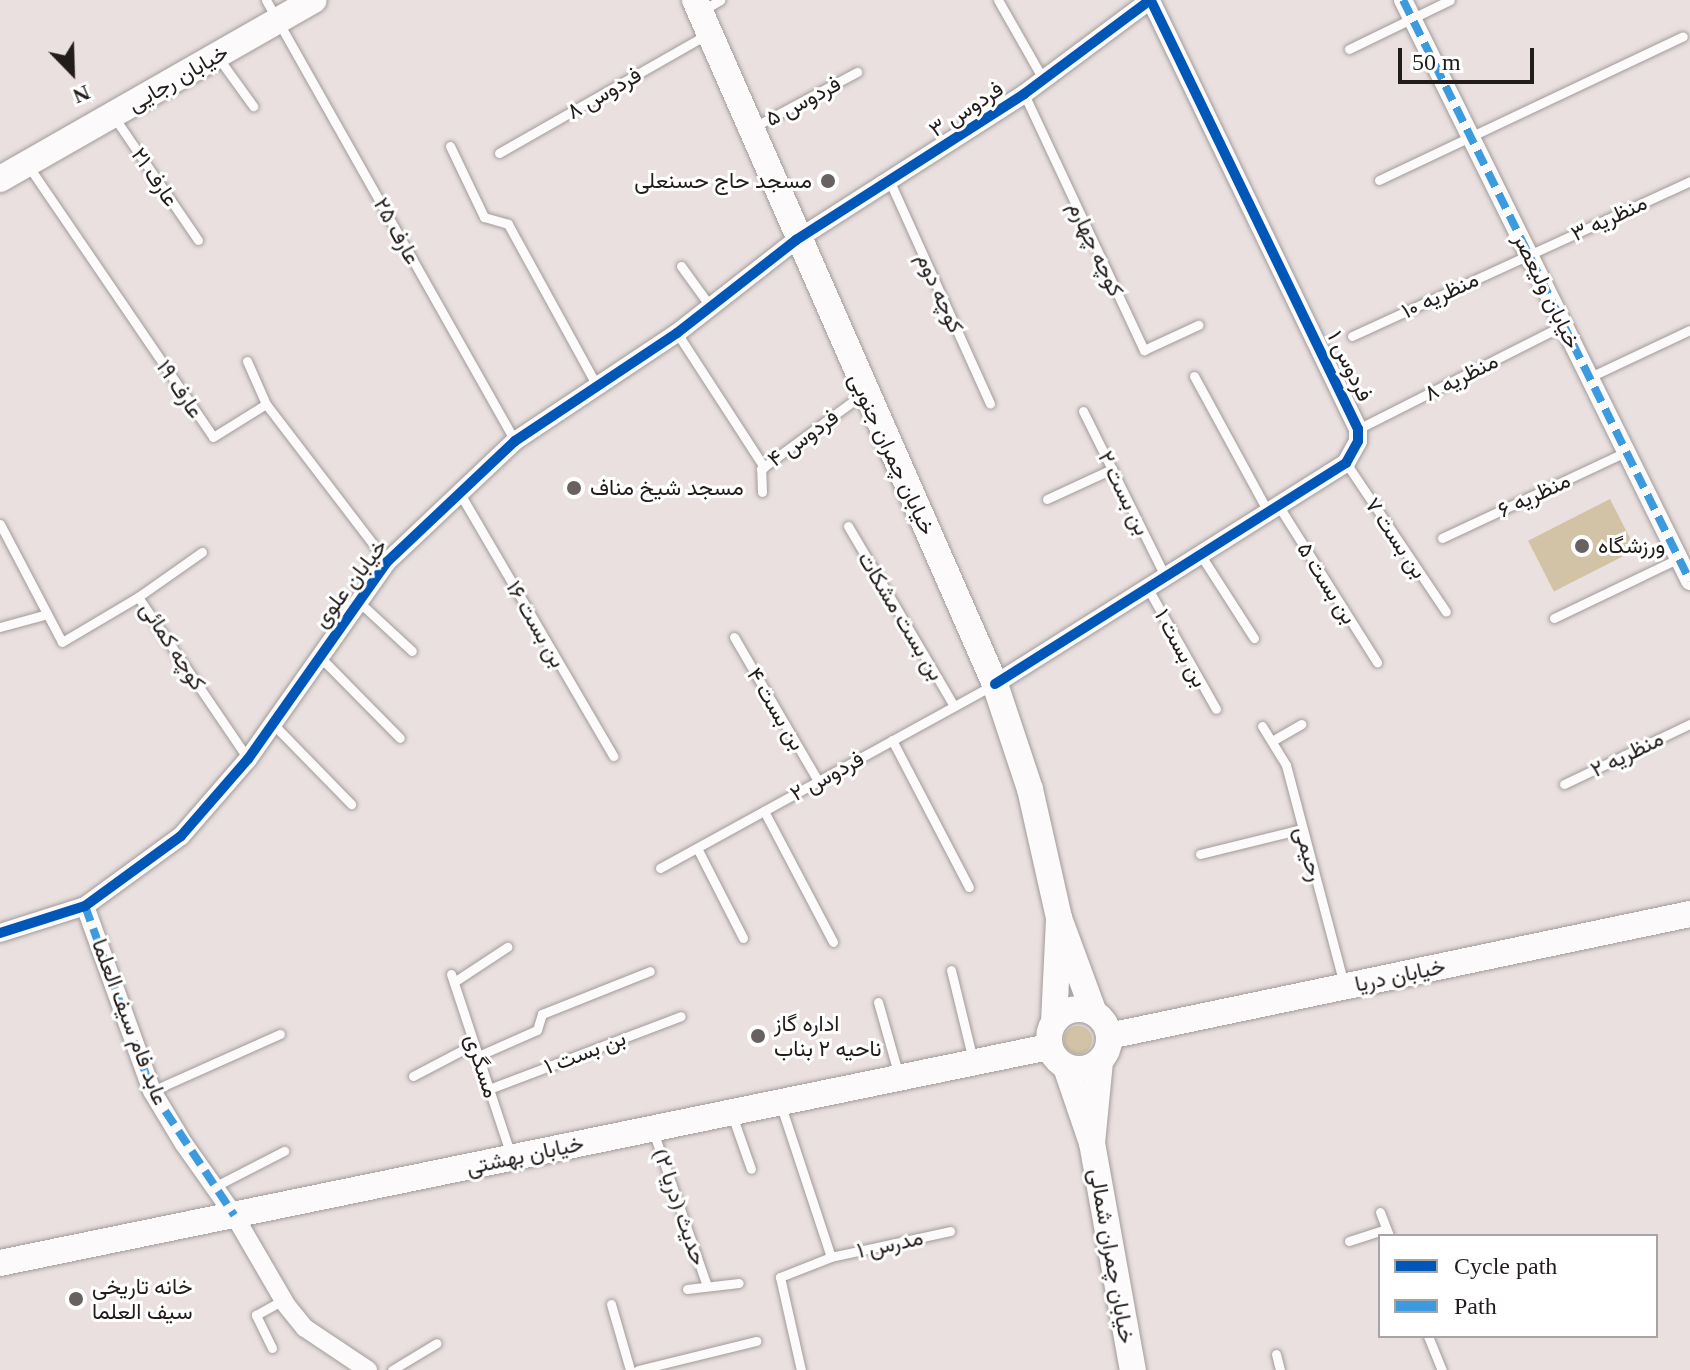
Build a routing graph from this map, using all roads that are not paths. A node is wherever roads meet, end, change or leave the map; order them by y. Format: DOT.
graph roads {
  1 [pos="314,0"];
  2 [pos="998,0"];
  3 [pos="1151,0"];
  4 [pos="1403,0"];
  5 [pos="1450,0"];
  6 [pos="1131,6"];
  7 [pos="272,10"];
  8 [pos="706,11"];
  9 [pos="1412,18"];
  10 [pos="1683,36"];
  11 [pos="1349,49"];
  12 [pos="217,55"];
  13 [pos="857,72"];
  14 [pos="1043,79"];
  15 [pos="1024,94"];
  16 [pos="253,106"];
  17 [pos="113,115"];
  18 [pos="749,129"];
  19 [pos="1470,136"];
  20 [pos="450,146"];
  21 [pos="499,153"];
  22 [pos="9,170"];
  23 [pos="1379,180"];
  24 [pos="1690,181"];
  25 [pos="890,182"];
  26 [pos="198,240"];
  27 [pos="796,240"];
  28 [pos="1529,255"];
  29 [pos="681,266"];
  30 [pos="710,306"];
  31 [pos="1198,325"];
  32 [pos="1564,325"];
  33 [pos="1690,330"];
  34 [pos="677,333"];
  35 [pos="1352,336"];
  36 [pos="247,361"];
  37 [pos="1194,376"];
  38 [pos="1590,377"];
  39 [pos="597,386"];
  40 [pos="864,393"];
  41 [pos="990,403"];
  42 [pos="266,404"];
  43 [pos="1083,411"];
  44 [pos="1358,429"];
  45 [pos="515,441"];
  46 [pos="1626,452"];
  47 [pos="1346,463"];
  48 [pos="764,467"];
  49 [pos="1112,469"];
  50 [pos="459,492"];
  51 [pos="762,492"];
  52 [pos="1047,499"];
  53 [pos="1273,508"];
  54 [pos="0,524"];
  55 [pos="848,526"];
  56 [pos="1442,538"];
  57 [pos="202,552"];
  58 [pos="1200,554"];
  59 [pos="1679,558"];
  60 [pos="387,562"];
  61 [pos="1165,576"];
  62 [pos="1690,581"];
  63 [pos="1147,587"];
  64 [pos="138,597"];
  65 [pos="359,602"];
  66 [pos="1446,612"];
  67 [pos="44,615"];
  68 [pos="1554,618"];
  69 [pos="0,627"];
  70 [pos="734,637"];
  71 [pos="1254,638"];
  72 [pos="412,651"];
  73 [pos="319,656"];
  74 [pos="1377,662"];
  75 [pos="995,684"];
  76 [pos="954,706"];
  77 [pos="1216,709"];
  78 [pos="271,721"];
  79 [pos="1301,724"];
  80 [pos="1690,724"];
  81 [pos="1262,726"];
  82 [pos="400,738"];
  83 [pos="892,740"];
  84 [pos="1272,741"];
  85 [pos="613,756"];
  86 [pos="248,759"];
  87 [pos="818,781"];
  88 [pos="1564,784"];
  89 [pos="351,804"];
  90 [pos="764,811"];
  91 [pos="1302,829"];
  92 [pos="697,848"];
  93 [pos="1200,854"];
  94 [pos="660,868"];
  95 [pos="969,887"];
  96 [pos="85,906"];
  97 [pos="1690,914"];
  98 [pos="1059,918"];
  99 [pos="0,933"];
  100 [pos="743,938"];
  101 [pos="833,942"];
  102 [pos="507,947"];
  103 [pos="951,970"];
  104 [pos="650,971"];
  105 [pos="1345,987"];
  106 [pos="878,1002"];
  107 [pos="1094,1013"];
  108 [pos="681,1016"];
  109 [pos="280,1034"];
  110 [pos="1109,1036"];
  111 [pos="474,1044"];
  112 [pos="1056,1045"];
  113 [pos="478,1056"];
  114 [pos="1100,1061"];
  115 [pos="974,1062"];
  116 [pos="413,1076"];
  117 [pos="900,1078"];
  118 [pos="489,1089"];
  119 [pos="152,1091"];
  120 [pos="780,1102"];
  121 [pos="731,1112"];
  122 [pos="652,1129"];
  123 [pos="1092,1143"];
  124 [pos="284,1151"];
  125 [pos="512,1158"];
  126 [pos="751,1169"];
  127 [pos="214,1187"];
  128 [pos="1380,1212"];
  129 [pos="234,1215"];
  130 [pos="950,1231"];
  131 [pos="1388,1233"];
  132 [pos="1378,1235"];
  133 [pos="1349,1241"];
  134 [pos="831,1257"];
  135 [pos="0,1263"];
  136 [pos="739,1283"];
  137 [pos="707,1286"];
  138 [pos="687,1289"];
  139 [pos="283,1300"];
  140 [pos="611,1304"];
  141 [pos="1429,1338"];
  142 [pos="756,1341"];
  143 [pos="437,1343"];
  144 [pos="272,1348"];
  145 [pos="1276,1354"];
  146 [pos="368,1370"];
  147 [pos="392,1370"];
  148 [pos="630,1370"];
  149 [pos="638,1370"];
  150 [pos="801,1370"];
  151 [pos="1133,1370"];
  152 [pos="1278,1370"];
  153 [pos="1442,1370"];
  1 -- 7 [label="main road, خیابان رجایی"];
  2 -- 14 [label="lane"];
  3 -- 6 [label="street, فردوس ۳"];
  3 -- 44 [label="street, فردوس ۱"];
  4 -- 9 [label="street, خیابان ولیعصر"];
  5 -- 9 [label="lane"];
  6 -- 14 [label="street, فردوس ۳"];
  7 -- 12 [label="main road, خیابان رجایی"];
  7 -- 45 [label="lane, عارف ۲۵"];
  8 -- 18 [label="main road, خیابان چمران جنوبی"];
  8 -- 21 [label="lane, فردوس ۸"];
  9 -- 11 [label="lane"];
  9 -- 19 [label="street, خیابان ولیعصر"];
  10 -- 19 [label="lane"];
  12 -- 16 [label="lane"];
  12 -- 17 [label="main road, خیابان رجایی"];
  13 -- 18 [label="lane, فردوس ۵"];
  14 -- 15 [label="street, فردوس ۳"];
  15 -- 25 [label="street, فردوس ۳"];
  15 -- 31 [label="lane, کوچه چهارم"];
  17 -- 22 [label="main road, خیابان رجایی"];
  17 -- 26 [label="lane, عارف ۲۱"];
  18 -- 27 [label="main road, خیابان چمران جنوبی"];
  19 -- 23 [label="lane"];
  19 -- 28 [label="street, خیابان ولیعصر"];
  20 -- 39 [label="lane"];
  22 -- 42 [label="lane, عارف ۱۹"];
  24 -- 28 [label="lane, منظریه ۳"];
  25 -- 27 [label="street, فردوس ۳"];
  25 -- 41 [label="lane, کوچه دوم"];
  27 -- 30 [label="street, خیابان علوی"];
  27 -- 40 [label="main road, خیابان چمران جنوبی"];
  28 -- 32 [label="street, خیابان ولیعصر"];
  28 -- 35 [label="lane, منظریه ۱۰"];
  29 -- 30 [label="lane"];
  30 -- 34 [label="street, خیابان علوی"];
  32 -- 38 [label="street, خیابان ولیعصر"];
  32 -- 44 [label="lane, منظریه ۸"];
  33 -- 38 [label="lane"];
  34 -- 39 [label="street, خیابان علوی"];
  34 -- 48 [label="lane"];
  36 -- 42 [label="lane"];
  37 -- 53 [label="lane"];
  38 -- 46 [label="street, خیابان ولیعصر"];
  39 -- 45 [label="street, خیابان علوی"];
  40 -- 48 [label="lane, فردوس ۴"];
  40 -- 75 [label="main road, خیابان چمران جنوبی"];
  42 -- 60 [label="lane"];
  43 -- 49 [label="lane, بن بست ۲"];
  44 -- 47 [label="street, فردوس ۱"];
  45 -- 50 [label="street, خیابان علوی"];
  46 -- 56 [label="lane, منظریه ۶"];
  46 -- 59 [label="street, خیابان ولیعصر"];
  47 -- 53 [label="street"];
  47 -- 66 [label="lane, بن بست ۷"];
  48 -- 51 [label="lane, فردوس ۴"];
  49 -- 52 [label="lane"];
  49 -- 61 [label="lane, بن بست ۲"];
  50 -- 60 [label="street, خیابان علوی"];
  50 -- 85 [label="lane, بن بست ۱۶"];
  53 -- 58 [label="street"];
  53 -- 74 [label="lane, بن بست ۵"];
  54 -- 67 [label="lane"];
  55 -- 76 [label="lane, بن بست مشکات"];
  57 -- 64 [label="lane, کوچه کمائی"];
  58 -- 61 [label="street"];
  58 -- 71 [label="lane"];
  59 -- 62 [label="street, خیابان ولیعصر"];
  59 -- 68 [label="lane"];
  60 -- 65 [label="street, خیابان علوی"];
  61 -- 63 [label="street"];
  63 -- 75 [label="street"];
  63 -- 77 [label="lane, بن بست ۱"];
  64 -- 67 [label="lane"];
  64 -- 86 [label="lane, کوچه کمائی"];
  65 -- 72 [label="lane"];
  65 -- 73 [label="street, خیابان علوی"];
  67 -- 69 [label="lane"];
  70 -- 87 [label="lane, بن بست ۴"];
  73 -- 78 [label="street, خیابان علوی"];
  73 -- 82 [label="lane"];
  75 -- 76 [label="lane, فردوس ۲"];
  75 -- 98 [label="main road, خیابان چمران جنوبی"];
  76 -- 83 [label="lane, فردوس ۲"];
  78 -- 86 [label="street, خیابان علوی"];
  78 -- 89 [label="lane"];
  79 -- 84 [label="lane"];
  80 -- 88 [label="lane, منظریه ۲"];
  81 -- 84 [label="lane, رحیمی"];
  83 -- 87 [label="lane, فردوس ۲"];
  83 -- 95 [label="lane"];
  84 -- 91 [label="lane, رحیمی"];
  86 -- 96 [label="street, خیابان علوی"];
  87 -- 90 [label="lane, فردوس ۲"];
  90 -- 92 [label="lane, فردوس ۲"];
  90 -- 101 [label="lane"];
  91 -- 93 [label="lane"];
  91 -- 105 [label="lane, رحیمی"];
  92 -- 94 [label="lane, فردوس ۲"];
  92 -- 100 [label="lane"];
  96 -- 99 [label="street, خیابان علوی"];
  96 -- 119 [label="street, عابد فام سیف العلما"];
  97 -- 105 [label="main road, خیابان دریا"];
  98 -- 107 [label="main road, خیابان چمران جنوبی"];
  98 -- 112 [label="main road, خیابان چمران جنوبی"];
  102 -- 111 [label="lane, مسگری"];
  103 -- 115 [label="lane"];
  104 -- 113 [label="lane"];
  105 -- 110 [label="main road, خیابان دریا"];
  106 -- 117 [label="lane"];
  107 -- 110 [label="main road"];
  107 -- 112 [label="main road"];
  108 -- 118 [label="lane, بن بست ۱"];
  109 -- 119 [label="lane"];
  110 -- 114 [label="main road"];
  111 -- 113 [label="lane, مسگری"];
  111 -- 116 [label="lane"];
  112 -- 114 [label="main road"];
  112 -- 115 [label="main road, خیابان بهشتی"];
  112 -- 123 [label="main road, خیابان چمران شمالی"];
  113 -- 118 [label="lane, مسگری"];
  114 -- 123 [label="main road, خیابان چمران شمالی"];
  115 -- 117 [label="main road, خیابان بهشتی"];
  117 -- 120 [label="main road, خیابان بهشتی"];
  118 -- 125 [label="lane, مسگری"];
  119 -- 127 [label="street, عابد فام سیف العلما"];
  120 -- 121 [label="main road, خیابان بهشتی"];
  120 -- 134 [label="lane"];
  121 -- 122 [label="main road, خیابان بهشتی"];
  121 -- 126 [label="lane"];
  122 -- 125 [label="main road, خیابان بهشتی"];
  122 -- 137 [label="lane, حدیث (دریا ۲)"];
  123 -- 151 [label="main road, خیابان چمران شمالی"];
  124 -- 127 [label="lane"];
  125 -- 129 [label="main road, خیابان بهشتی"];
  127 -- 129 [label="street, عابد فام سیف العلما"];
  128 -- 131 [label="lane"];
  129 -- 135 [label="main road, خیابان بهشتی"];
  129 -- 139 [label="street, عابد فام سیف العلما"];
  130 -- 134 [label="lane, مدرس ۱"];
  132 -- 133 [label="lane"];
  134 -- 150 [label="lane, مدرس ۱"];
  136 -- 137 [label="lane"];
  137 -- 138 [label="lane"];
  139 -- 144 [label="lane"];
  139 -- 146 [label="street, عابد فام سیف العلما"];
  140 -- 148 [label="lane"];
  141 -- 153 [label="lane"];
  142 -- 149 [label="lane"];
  143 -- 147 [label="lane"];
  145 -- 152 [label="lane"];
}
